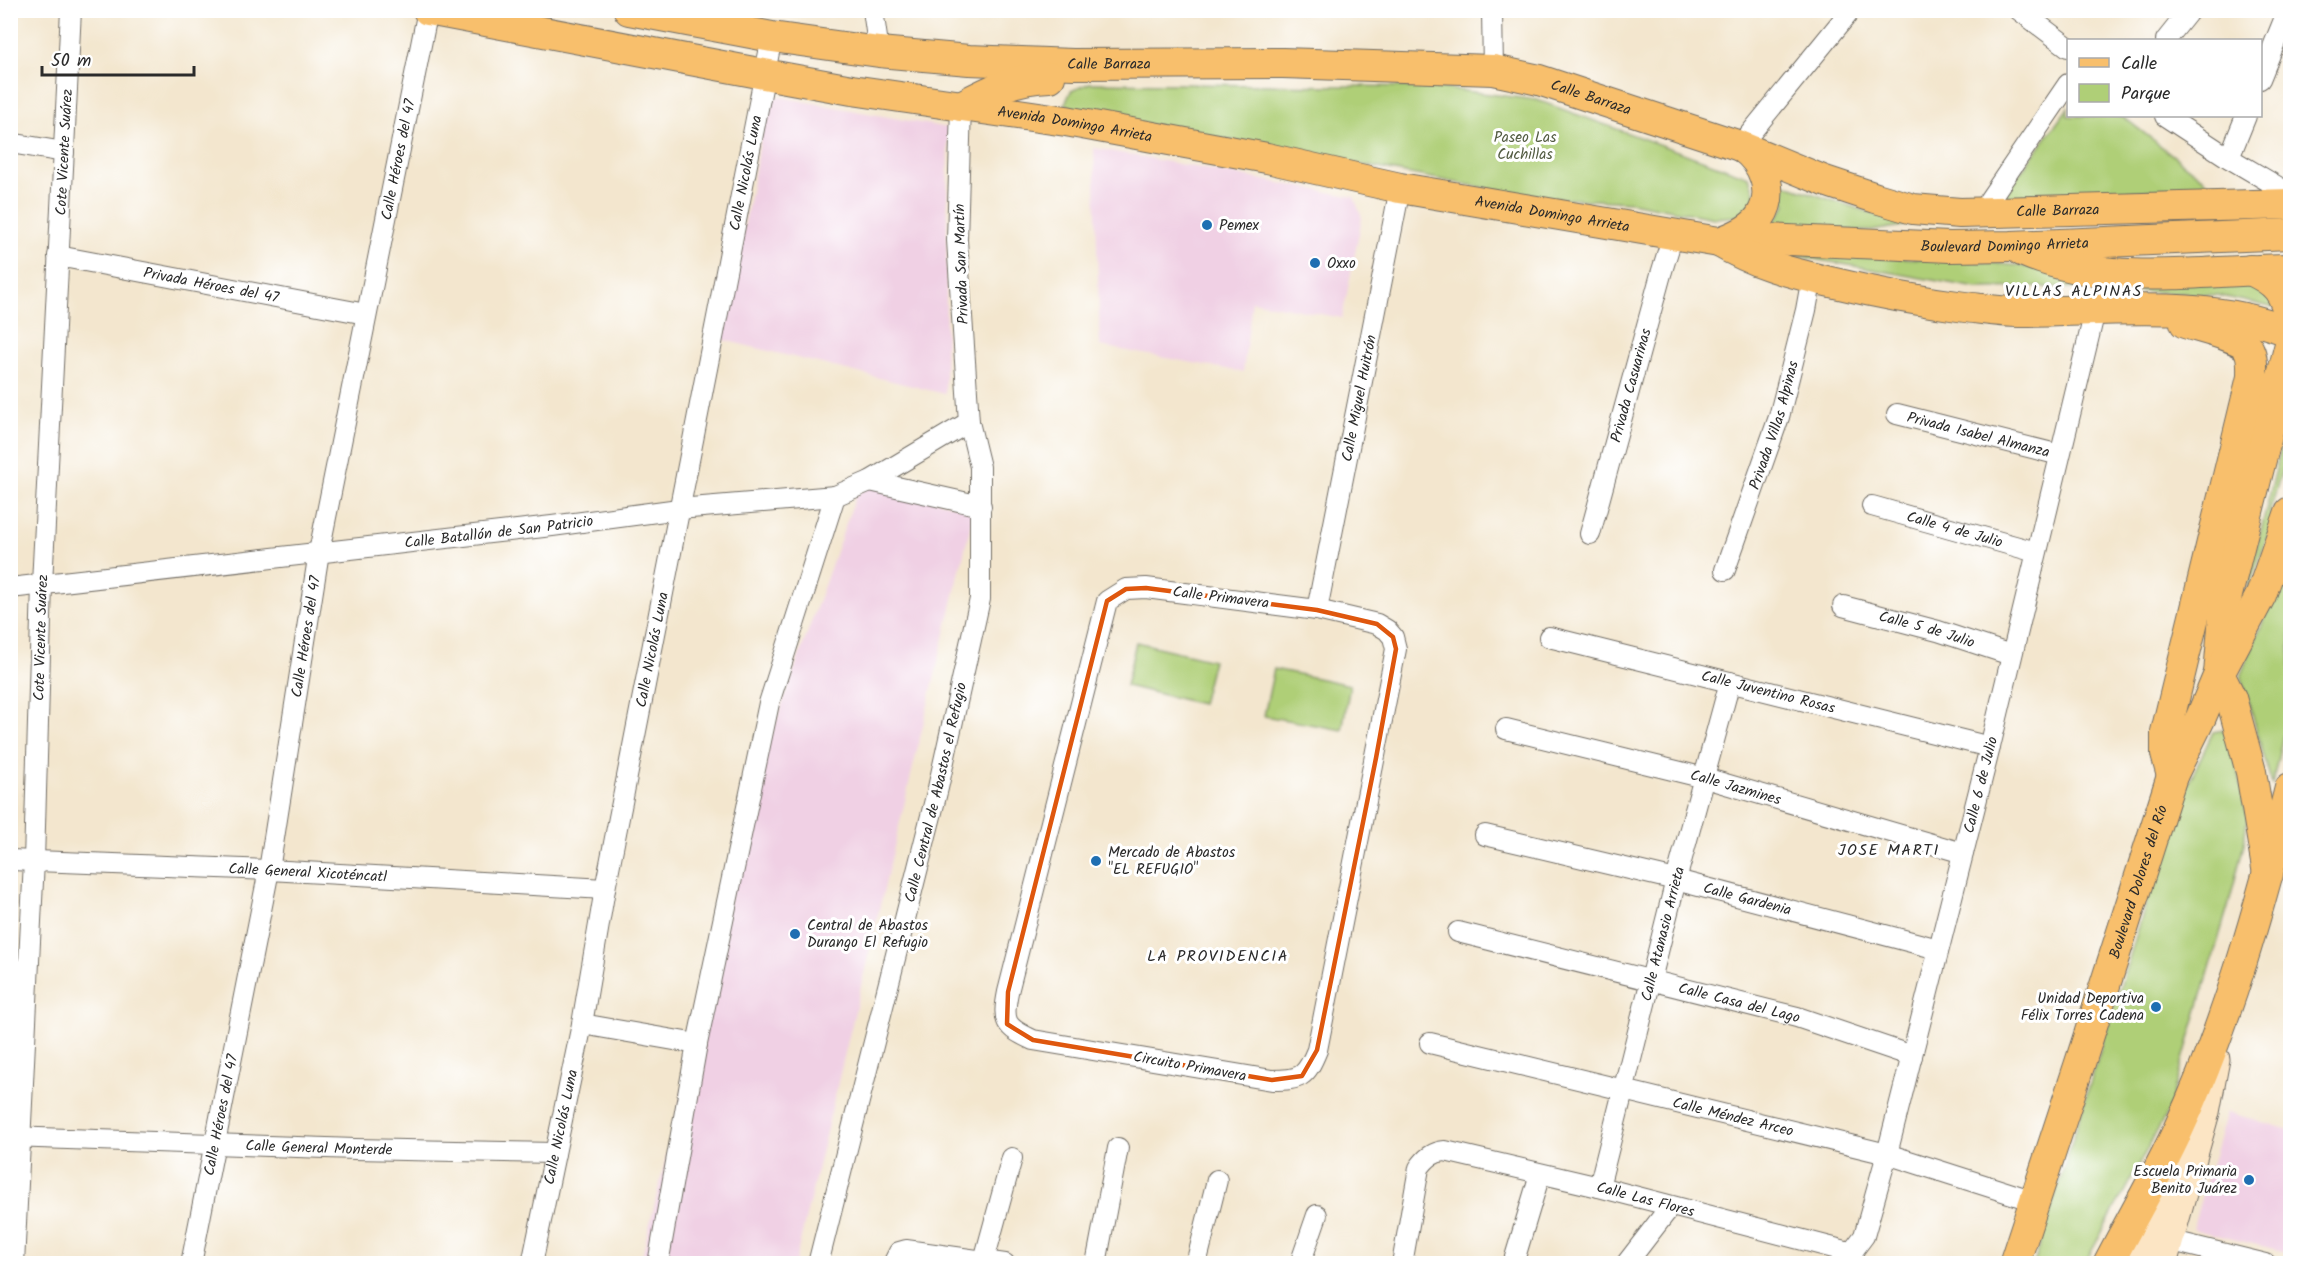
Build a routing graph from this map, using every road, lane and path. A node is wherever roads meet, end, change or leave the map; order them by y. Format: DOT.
graph roads {
  1 [pos="71,10"];
  2 [pos="428,10"];
  3 [pos="629,10"];
  4 [pos="873,10"];
  5 [pos="1492,10"];
  6 [pos="1851,10"];
  7 [pos="2019,10"];
  8 [pos="2190,10"];
  9 [pos="2288,10"];
  10 [pos="713,18"];
  11 [pos="772,37"];
  12 [pos="2167,39"];
  13 [pos="2067,46"];
  14 [pos="879,52"];
  15 [pos="1066,70"];
  16 [pos="1493,70"];
  17 [pos="764,74"];
  18 [pos="2262,74"];
  19 [pos="2067,85"];
  20 [pos="961,106"];
  21 [pos="2167,117"];
  22 [pos="2246,117"];
  23 [pos="1066,121"];
  24 [pos="10,143"];
  25 [pos="1740,146"];
  26 [pos="64,152"];
  27 [pos="2229,158"];
  28 [pos="1400,188"];
  29 [pos="2290,194"];
  30 [pos="2290,204"];
  31 [pos="1913,209"];
  32 [pos="1981,212"];
  33 [pos="2290,234"];
  34 [pos="1673,235"];
  35 [pos="1719,242"];
  36 [pos="2011,246"];
  37 [pos="58,256"];
  38 [pos="2290,269"];
  39 [pos="2250,270"];
  40 [pos="1812,277"];
  41 [pos="2145,310"];
  42 [pos="2095,311"];
  43 [pos="366,314"];
  44 [pos="2290,322"];
  45 [pos="2290,332"];
  46 [pos="2290,344"];
  47 [pos="1897,414"];
  48 [pos="969,422"];
  49 [pos="2060,455"];
  50 [pos="870,481"];
  51 [pos="835,496"];
  52 [pos="981,506"];
  53 [pos="1872,506"];
  54 [pos="679,509"];
  55 [pos="2290,512"];
  56 [pos="1590,534"];
  57 [pos="319,552"];
  58 [pos="2036,552"];
  59 [pos="1725,570"];
  60 [pos="42,584"];
  61 [pos="10,588"];
  62 [pos="1126,589"];
  63 [pos="1843,606"];
  64 [pos="1317,610"];
  65 [pos="1549,637"];
  66 [pos="2011,655"];
  67 [pos="2219,674"];
  68 [pos="1730,682"];
  69 [pos="1506,729"];
  70 [pos="1990,747"];
  71 [pos="2172,776"];
  72 [pos="1705,778"];
  73 [pos="2290,788"];
  74 [pos="1485,834"];
  75 [pos="1963,853"];
  76 [pos="10,860"];
  77 [pos="34,861"];
  78 [pos="269,870"];
  79 [pos="2268,874"];
  80 [pos="1676,880"];
  81 [pos="605,888"];
  82 [pos="1458,932"];
  83 [pos="1938,949"];
  84 [pos="1652,981"];
  85 [pos="2222,1021"];
  86 [pos="582,1024"];
  87 [pos="1430,1043"];
  88 [pos="697,1044"];
  89 [pos="1912,1056"];
  90 [pos="1624,1089"];
  91 [pos="2178,1130"];
  92 [pos="16,1137"];
  93 [pos="216,1144"];
  94 [pos="1118,1148"];
  95 [pos="555,1153"];
  96 [pos="1887,1154"];
  97 [pos="1012,1158"];
  98 [pos="1540,1174"];
  99 [pos="1217,1180"];
  100 [pos="1599,1187"];
  101 [pos="2034,1201"];
  102 [pos="1670,1207"];
  103 [pos="1317,1215"];
  104 [pos="2160,1246"];
  105 [pos="1848,1258"];
  106 [pos="1636,1261"];
  107 [pos="984,1262"];
  108 [pos="14,1263"];
  109 [pos="192,1263"];
  110 [pos="532,1263"];
  111 [pos="658,1263"];
  112 [pos="818,1263"];
  113 [pos="893,1263"];
  114 [pos="1005,1263"];
  115 [pos="1096,1263"];
  116 [pos="1196,1263"];
  117 [pos="1300,1263"];
  118 [pos="1402,1263"];
  119 [pos="1513,1263"];
  120 [pos="2014,1263"];
  121 [pos="2108,1263"];
  122 [pos="2140,1263"];
  123 [pos="2266,1263"];
  1 -- 26 [label="street, Cote Vicente Suárez"];
  2 -- 17 [label="main road, Avenida Domingo Arrieta"];
  2 -- 43 [label="street, Calle Héroes del 47"];
  3 -- 10 [label="main road"];
  4 -- 14 [label="street"];
  5 -- 16 [label="street"];
  6 -- 25 [label="street"];
  7 -- 13 [label="street"];
  8 -- 12 [label="street"];
  9 -- 18 [label="street"];
  10 -- 11 [label="main road"];
  11 -- 14 [label="main road"];
  11 -- 17 [label="street, Calle Nicolás Luna"];
  14 -- 15 [label="main road, Calle Barraza"];
  15 -- 16 [label="main road, Calle Barraza"];
  15 -- 20 [label="main road"];
  15 -- 23 [label="main road"];
  16 -- 25 [label="main road, Calle Barraza"];
  17 -- 20 [label="main road, Avenida Domingo Arrieta"];
  17 -- 54 [label="street, Calle Nicolás Luna"];
  19 -- 32 [label="street"];
  20 -- 23 [label="main road, Avenida Domingo Arrieta"];
  20 -- 48 [label="street, Privada San Martín"];
  21 -- 27 [label="street"];
  22 -- 27 [label="street"];
  23 -- 28 [label="main road, Avenida Domingo Arrieta"];
  24 -- 26 [label="street"];
  25 -- 31 [label="main road, Calle Barraza"];
  25 -- 35 [label="main road"];
  26 -- 37 [label="street, Cote Vicente Suárez"];
  27 -- 29 [label="street"];
  28 -- 34 [label="main road, Avenida Domingo Arrieta"];
  28 -- 64 [label="street, Calle Miguel Huitrón"];
  30 -- 32 [label="main road, Calle Barraza"];
  31 -- 32 [label="main road, Calle Barraza"];
  31 -- 36 [label="main road"];
  33 -- 36 [label="main road, Boulevard Domingo Arrieta"];
  34 -- 35 [label="main road, Avenida Domingo Arrieta"];
  34 -- 56 [label="street, Privada Casuarinas"];
  35 -- 36 [label="main road, Boulevard Domingo Arrieta"];
  35 -- 40 [label="main road"];
  36 -- 39 [label="main road"];
  37 -- 43 [label="street, Privada Héroes del 47"];
  37 -- 60 [label="street, Cote Vicente Suárez"];
  38 -- 39 [label="main road"];
  39 -- 44 [label="main road"];
  40 -- 42 [label="main road"];
  40 -- 59 [label="street, Privada Villas Alpinas"];
  41 -- 42 [label="main road"];
  41 -- 45 [label="main road"];
  41 -- 71 [label="main road"];
  42 -- 49 [label="street, Calle 6 de Julio"];
  43 -- 57 [label="street, Calle Héroes del 47"];
  46 -- 67 [label="main road"];
  47 -- 49 [label="street, Privada Isabel Almanza"];
  48 -- 50 [label="street, Calle Batallón de San Patricio"];
  48 -- 52 [label="street, Calle Central de Abastos el Refugio"];
  49 -- 58 [label="street, Calle 6 de Julio"];
  50 -- 51 [label="street, Calle Batallón de San Patricio"];
  50 -- 52 [label="street"];
  51 -- 54 [label="street, Calle Batallón de San Patricio"];
  51 -- 88 [label="street"];
  52 -- 112 [label="street, Calle Central de Abastos el Refugio"];
  53 -- 58 [label="street, Calle 4 de Julio"];
  54 -- 57 [label="street, Calle Batallón de San Patricio"];
  54 -- 81 [label="street, Calle Nicolás Luna"];
  55 -- 67 [label="main road, Boulevard Dolores del Río"];
  57 -- 60 [label="street, Calle Batallón de San Patricio"];
  57 -- 78 [label="street, Calle Héroes del 47"];
  58 -- 66 [label="street, Calle 6 de Julio"];
  60 -- 61 [label="street, Calle Batallón de San Patricio"];
  60 -- 77 [label="street, Cote Vicente Suárez"];
  62 -- 64 [label="street, Calle Primavera"];
  62 -- 64 [label="street, Circuito Primavera"];
  63 -- 66 [label="street, Calle 5 de Julio"];
  65 -- 68 [label="street, Calle Juventino Rosas"];
  66 -- 70 [label="street, Calle 6 de Julio"];
  67 -- 71 [label="main road, Boulevard Dolores del Río"];
  67 -- 79 [label="main road"];
  68 -- 70 [label="street, Calle Juventino Rosas"];
  68 -- 72 [label="street, Calle Atanasio Arrieta"];
  69 -- 72 [label="street, Calle Jazmines"];
  70 -- 75 [label="street, Calle 6 de Julio"];
  71 -- 101 [label="main road, Boulevard Dolores del Río"];
  72 -- 75 [label="street, Calle Jazmines"];
  72 -- 80 [label="street, Calle Atanasio Arrieta"];
  73 -- 79 [label="main road"];
  74 -- 80 [label="street, Calle Gardenia"];
  75 -- 83 [label="street, Calle 6 de Julio"];
  76 -- 77 [label="street, Calle General Xicoténcatl"];
  77 -- 78 [label="street, Calle General Xicoténcatl"];
  77 -- 92 [label="street, Cote Vicente Suárez"];
  78 -- 81 [label="street, Calle General Xicoténcatl"];
  78 -- 93 [label="street, Calle Héroes del 47"];
  79 -- 85 [label="main road"];
  80 -- 83 [label="street, Calle Gardenia"];
  80 -- 84 [label="street, Calle Atanasio Arrieta"];
  81 -- 86 [label="street, Calle Nicolás Luna"];
  82 -- 84 [label="street, Calle Casa del Lago"];
  83 -- 89 [label="street, Calle 6 de Julio"];
  84 -- 89 [label="street, Calle Casa del Lago"];
  84 -- 90 [label="street, Calle Atanasio Arrieta"];
  85 -- 91 [label="main road"];
  85 -- 104 [label="main road"];
  86 -- 88 [label="street"];
  86 -- 95 [label="street, Calle Nicolás Luna"];
  87 -- 90 [label="street, Calle Méndez Arceo"];
  88 -- 111 [label="street"];
  89 -- 96 [label="street, Calle 6 de Julio"];
  90 -- 96 [label="street, Calle Méndez Arceo"];
  90 -- 100 [label="street, Calle Atanasio Arrieta"];
  91 -- 104 [label="main road"];
  91 -- 121 [label="main road"];
  92 -- 93 [label="street, Calle General Monterde"];
  92 -- 108 [label="street, Cote Vicente Suárez"];
  93 -- 95 [label="street, Calle General Monterde"];
  93 -- 109 [label="street, Calle Héroes del 47"];
  94 -- 115 [label="street"];
  95 -- 110 [label="street, Calle Nicolás Luna"];
  96 -- 101 [label="street, Calle Méndez Arceo"];
  96 -- 105 [label="street, Calle 6 de Julio"];
  97 -- 107 [label="street"];
  98 -- 100 [label="street, Calle Las Flores"];
  98 -- 118 [label="street, Calle Las Flores"];
  98 -- 119 [label="street"];
  99 -- 116 [label="street"];
  100 -- 102 [label="street, Calle Las Flores"];
  101 -- 120 [label="main road, Boulevard Dolores del Río"];
  102 -- 105 [label="street, Calle Las Flores"];
  102 -- 106 [label="street"];
  103 -- 117 [label="street"];
  104 -- 122 [label="main road"];
  104 -- 123 [label="street"];
  107 -- 113 [label="street"];
  107 -- 114 [label="street"];
}
